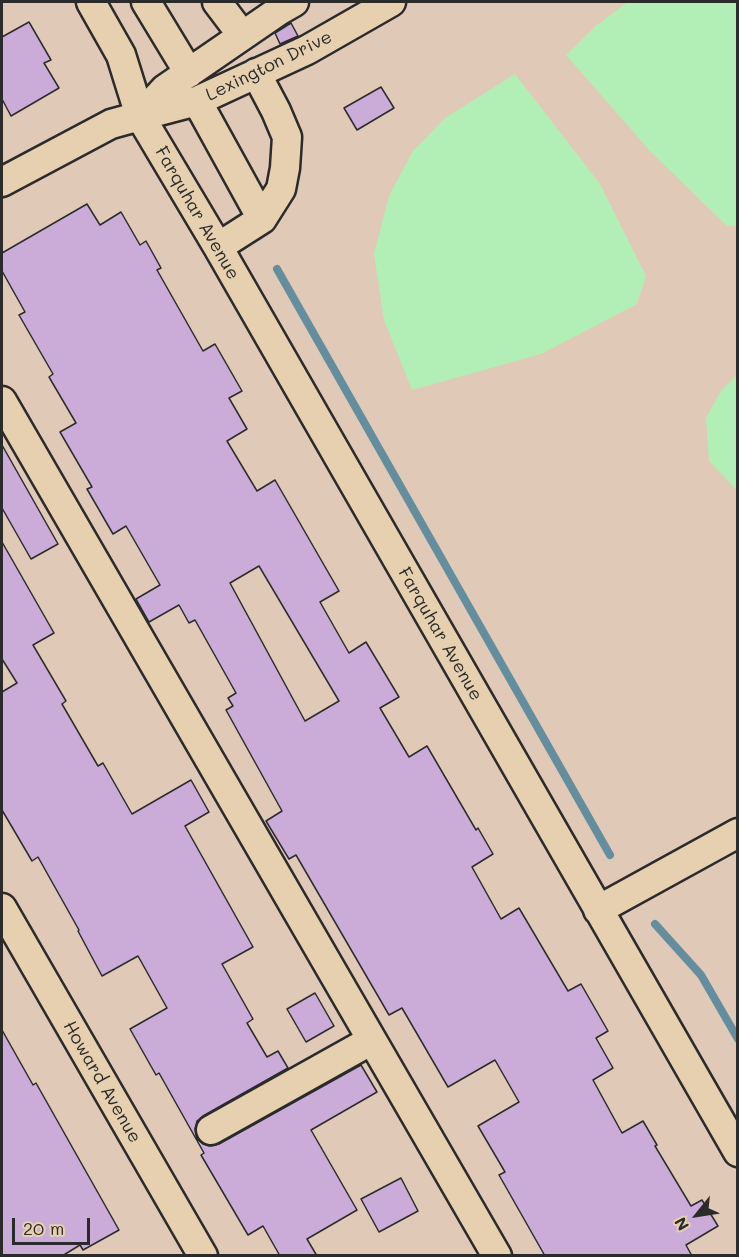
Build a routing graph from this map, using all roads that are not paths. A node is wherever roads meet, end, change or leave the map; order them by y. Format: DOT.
graph roads {
  1 [pos="91,2"];
  2 [pos="146,2"];
  3 [pos="218,2"];
  4 [pos="294,2"];
  5 [pos="391,2"];
  6 [pos="242,35"];
  7 [pos="189,72"];
  8 [pos="256,73"];
  9 [pos="197,102"];
  10 [pos="140,116"];
  11 [pos="2,182"];
  12 [pos="262,219"];
  13 [pos="218,247"];
  14 [pos="2,401"];
  15 [pos="738,833"];
  16 [pos="2,908"];
  17 [pos="598,910"];
  18 [pos="372,1040"];
  19 [pos="211,1130"];
  20 [pos="738,1152"];
  21 [pos="492,1254"];
  22 [pos="203,1256"];
  1 -- 10 [label="street, Farquhar Avenue"];
  2 -- 7 [label="street"];
  3 -- 6 [label="street"];
  4 -- 6 [label="street, Lexington Drive"];
  5 -- 8 [label="street, Lexington Drive"];
  6 -- 7 [label="street, Lexington Drive"];
  7 -- 10 [label="street, Lexington Drive"];
  8 -- 9 [label="street, Lexington Drive"];
  8 -- 12 [label="street"];
  9 -- 10 [label="street, Lexington Drive"];
  9 -- 12 [label="street"];
  10 -- 11 [label="street, Lexington Drive"];
  10 -- 13 [label="street, Farquhar Avenue"];
  12 -- 13 [label="street"];
  13 -- 17 [label="street, Farquhar Avenue"];
  14 -- 18 [label="street"];
  15 -- 17 [label="street"];
  16 -- 22 [label="street, Howard Avenue"];
  17 -- 20 [label="street, Farquhar Avenue"];
  18 -- 19 [label="street"];
  18 -- 21 [label="street"];
}
